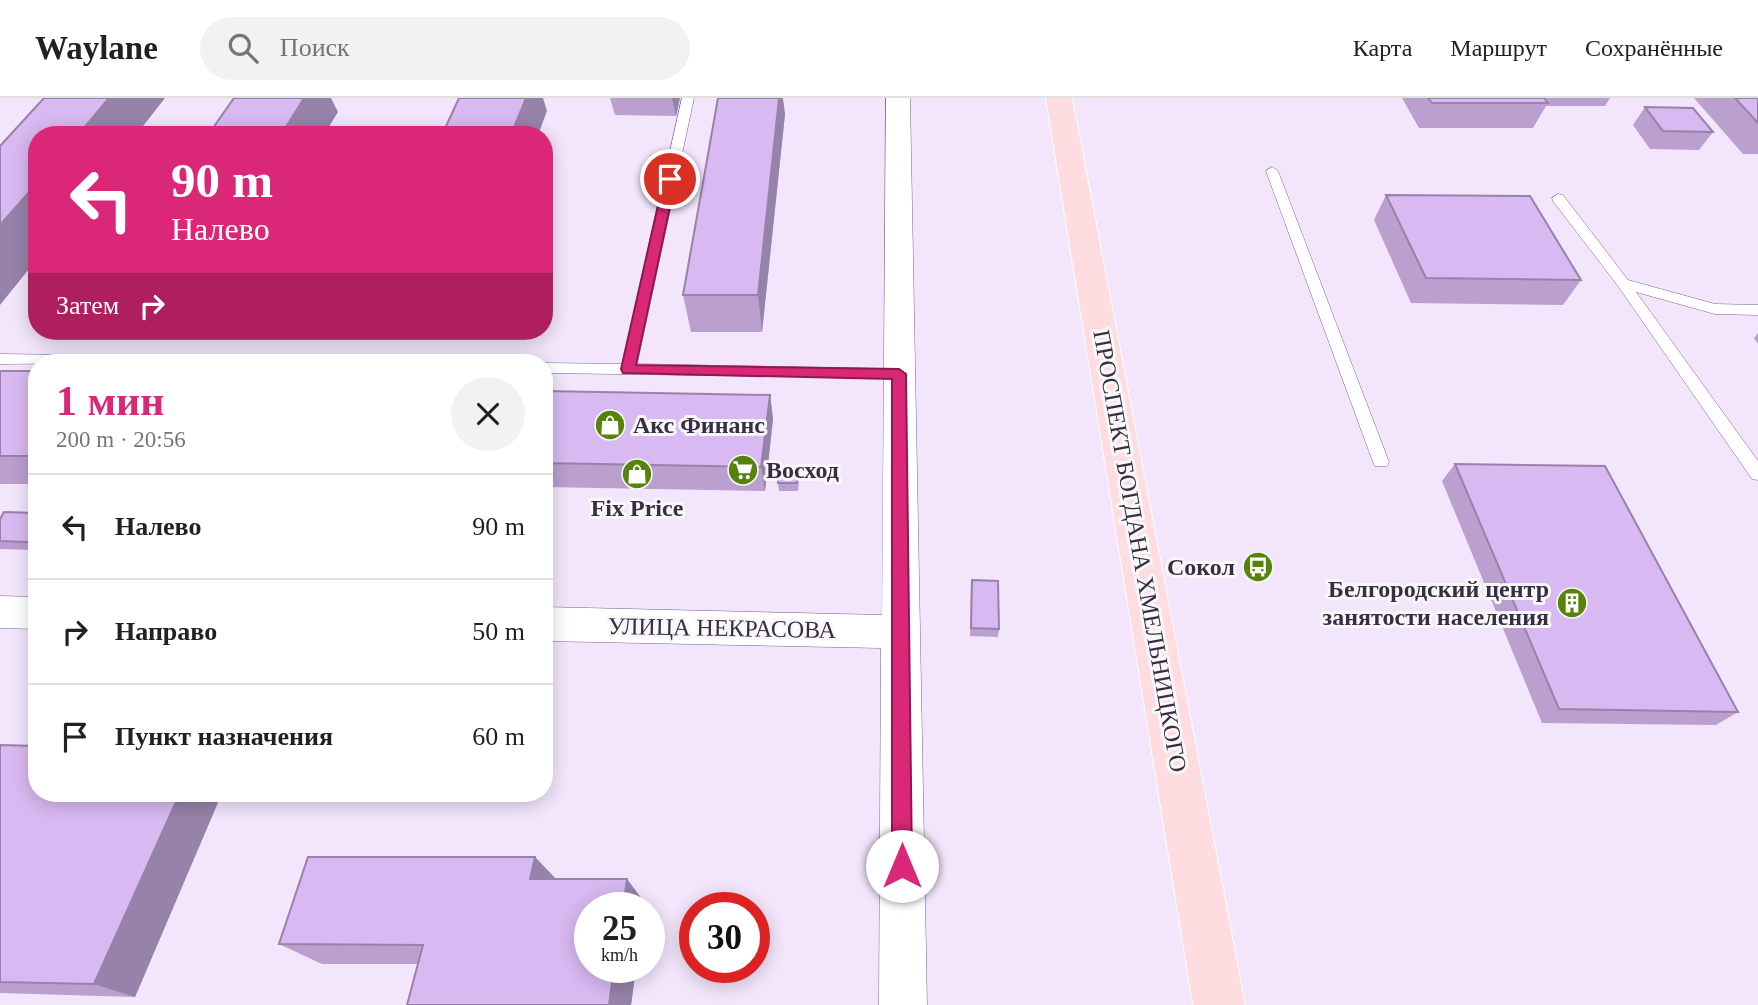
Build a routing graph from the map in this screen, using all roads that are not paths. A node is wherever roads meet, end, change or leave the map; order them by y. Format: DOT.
graph roads {
  1 [pos="688,98"];
  2 [pos="898,98"];
  3 [pos="1059,98"];
  4 [pos="1272,171"];
  5 [pos="1558,198"];
  6 [pos="1623,283"];
  7 [pos="1758,310"];
  8 [pos="0,359"];
  9 [pos="28,359"];
  10 [pos="553,368"];
  11 [pos="628,369"];
  12 [pos="899,374"];
  13 [pos="1381,461"];
  14 [pos="1758,474"];
  15 [pos="0,612"];
  16 [pos="28,613"];
  17 [pos="553,624"];
  18 [pos="901,632"];
  19 [pos="903,1005"];
  20 [pos="1219,1005"];
  1 -- 11 [label="lane"];
  2 -- 12 [label="street"];
  3 -- 20 [label="main road, ПРОСПЕКТ БОГДАНА ХМЕЛЬНИЦКОГО"];
  4 -- 13 [label="lane"];
  5 -- 6 [label="lane"];
  6 -- 7 [label="lane"];
  6 -- 14 [label="lane"];
  8 -- 9 [label="lane"];
  10 -- 11 [label="lane"];
  11 -- 12 [label="lane"];
  12 -- 18 [label="street"];
  15 -- 16 [label="street"];
  17 -- 18 [label="street, УЛИЦА НЕКРАСОВА"];
  18 -- 19 [label="street"];
}
